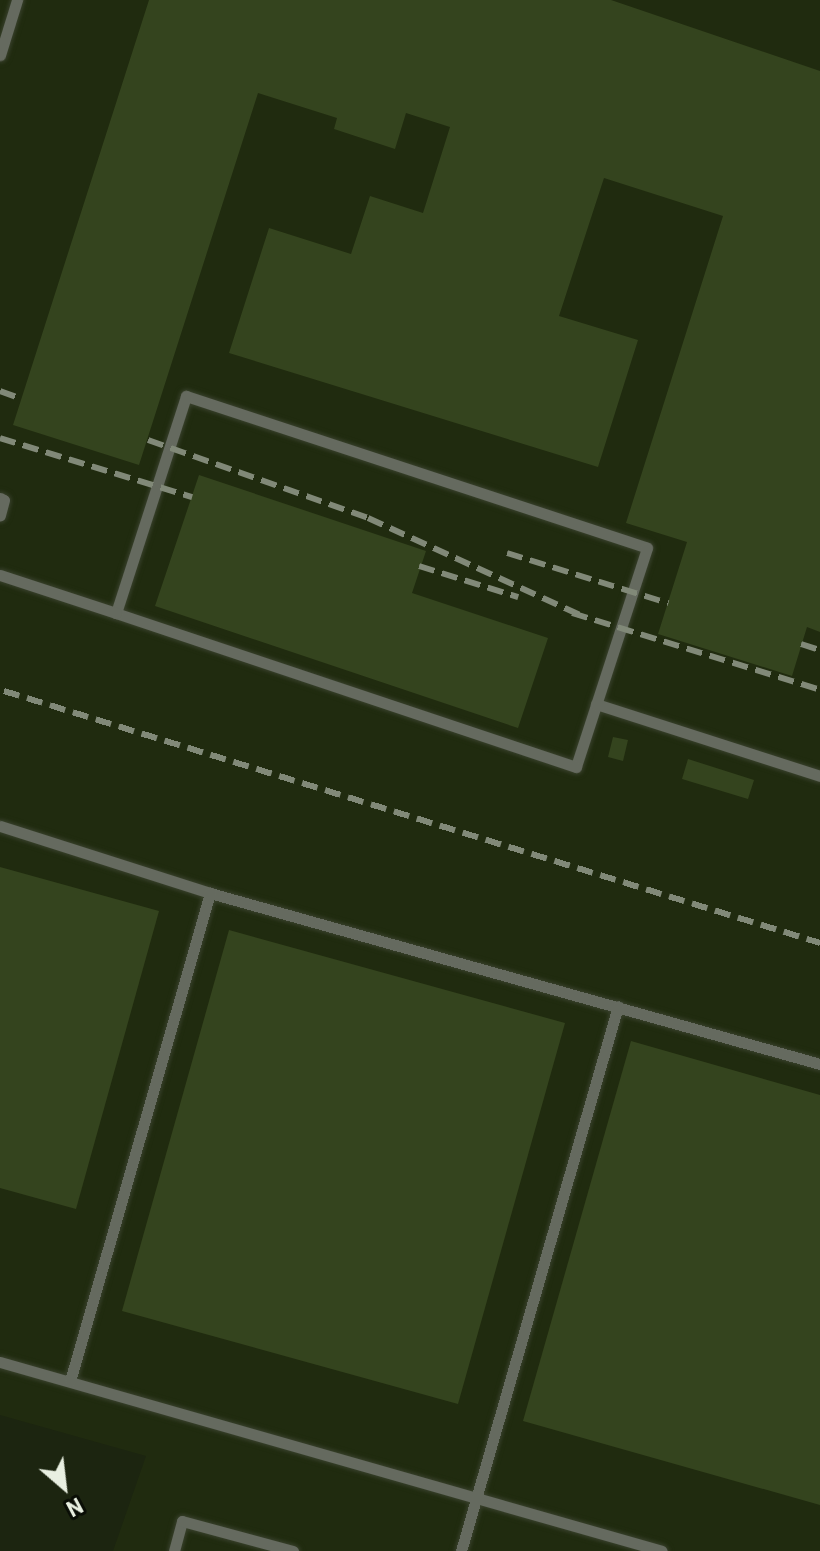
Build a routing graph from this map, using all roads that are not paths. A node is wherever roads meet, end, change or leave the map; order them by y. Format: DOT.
graph roads {
  1 [pos="17,0"];
  2 [pos="0,55"];
  3 [pos="0,498"];
  4 [pos="0,515"];
  5 [pos="0,575"];
  6 [pos="116,613"];
  7 [pos="596,704"];
  8 [pos="820,776"];
  9 [pos="0,826"];
  10 [pos="210,893"];
  11 [pos="618,1006"];
  12 [pos="820,1064"];
  13 [pos="0,1362"];
  14 [pos="70,1381"];
  15 [pos="477,1498"];
  16 [pos="174,1551"];
  17 [pos="293,1551"];
  18 [pos="461,1551"];
  19 [pos="662,1551"];
  1 -- 2 [label="lane"];
  3 -- 4 [label="lane"];
  5 -- 6 [label="lane"];
  6 -- 7 [label="lane"];
  6 -- 7 [label="lane"];
  7 -- 8 [label="lane"];
  9 -- 10 [label="lane"];
  10 -- 11 [label="lane"];
  10 -- 14 [label="lane"];
  11 -- 12 [label="lane"];
  11 -- 15 [label="lane"];
  13 -- 14 [label="lane"];
  14 -- 15 [label="lane"];
  15 -- 18 [label="lane"];
  15 -- 19 [label="lane"];
  16 -- 17 [label="lane"];
}
